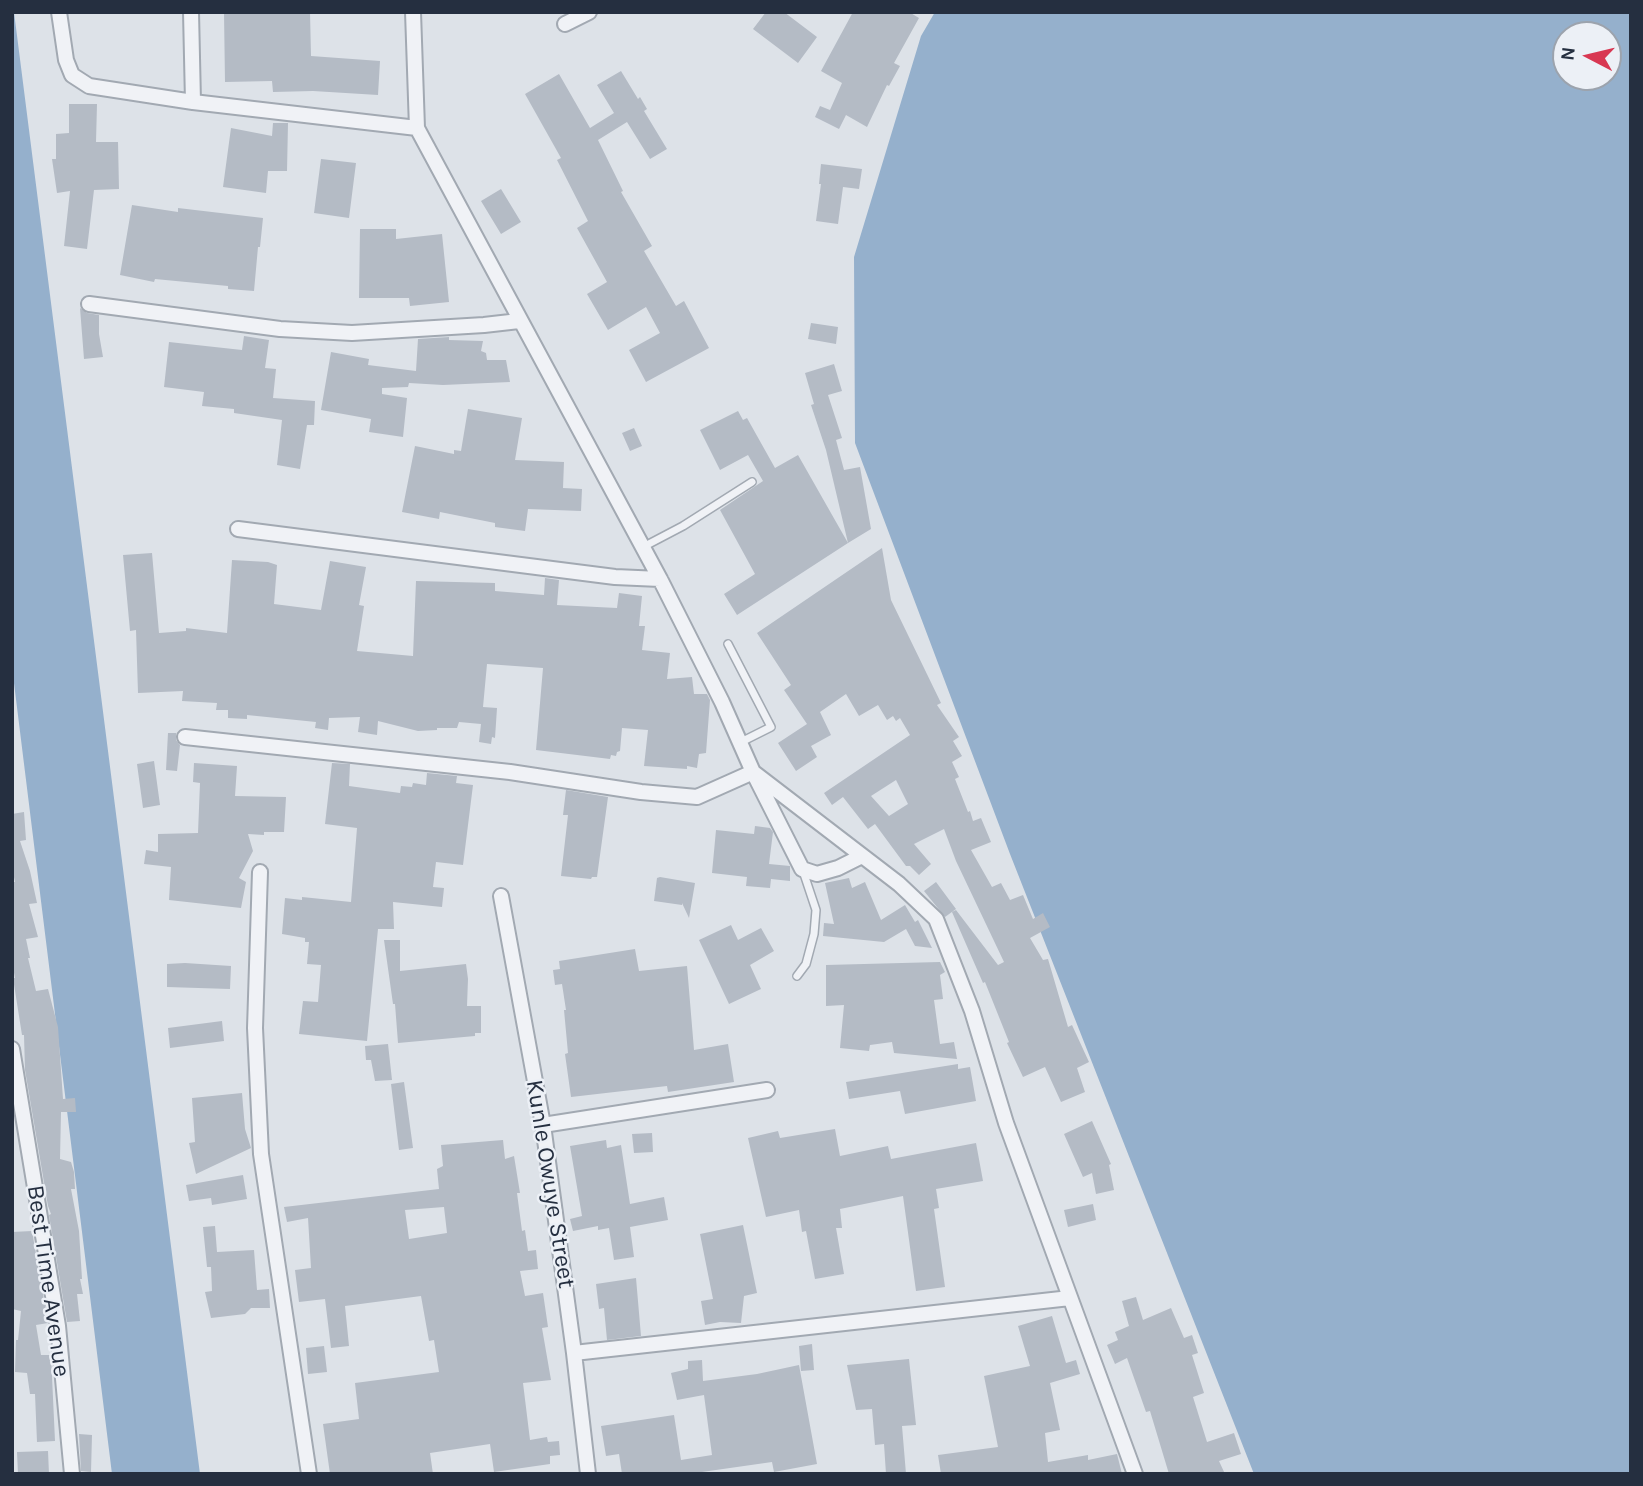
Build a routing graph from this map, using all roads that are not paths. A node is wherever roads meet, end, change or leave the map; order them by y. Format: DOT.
graph roads {
  1 [pos="59,12"];
  2 [pos="191,12"];
  3 [pos="413,12"];
  4 [pos="589,12"];
  5 [pos="565,24"];
  6 [pos="193,102"];
  7 [pos="417,128"];
  8 [pos="89,303"];
  9 [pos="519,321"];
  10 [pos="752,482"];
  11 [pos="237,529"];
  12 [pos="642,547"];
  13 [pos="660,579"];
  14 [pos="728,644"];
  15 [pos="186,737"];
  16 [pos="741,742"];
  17 [pos="753,772"];
  18 [pos="862,856"];
  19 [pos="802,869"];
  20 [pos="260,872"];
  21 [pos="501,896"];
  22 [pos="797,976"];
  23 [pos="12,1049"];
  24 [pos="767,1090"];
  25 [pos="543,1125"];
  26 [pos="1070,1298"];
  27 [pos="574,1353"];
  28 [pos="72,1474"];
  29 [pos="309,1474"];
  30 [pos="588,1474"];
  31 [pos="1135,1474"];
  1 -- 6 [label="street"];
  2 -- 6 [label="street"];
  3 -- 7 [label="street"];
  4 -- 5 [label="street"];
  6 -- 7 [label="street"];
  7 -- 9 [label="street"];
  8 -- 9 [label="street"];
  9 -- 12 [label="street"];
  10 -- 12 [label="lane"];
  11 -- 13 [label="street"];
  12 -- 13 [label="street"];
  13 -- 16 [label="street"];
  14 -- 16 [label="lane"];
  15 -- 17 [label="street"];
  16 -- 17 [label="street"];
  17 -- 18 [label="street"];
  17 -- 19 [label="street"];
  18 -- 19 [label="street"];
  18 -- 26 [label="street"];
  19 -- 22 [label="lane"];
  20 -- 29 [label="street"];
  21 -- 25 [label="street, Kunle Owuye Street"];
  23 -- 28 [label="street, Best Time Avenue"];
  24 -- 25 [label="street"];
  25 -- 27 [label="street, Kunle Owuye Street"];
  26 -- 27 [label="street"];
  26 -- 31 [label="street"];
  27 -- 30 [label="street, Kunle Owuye Street"];
}
